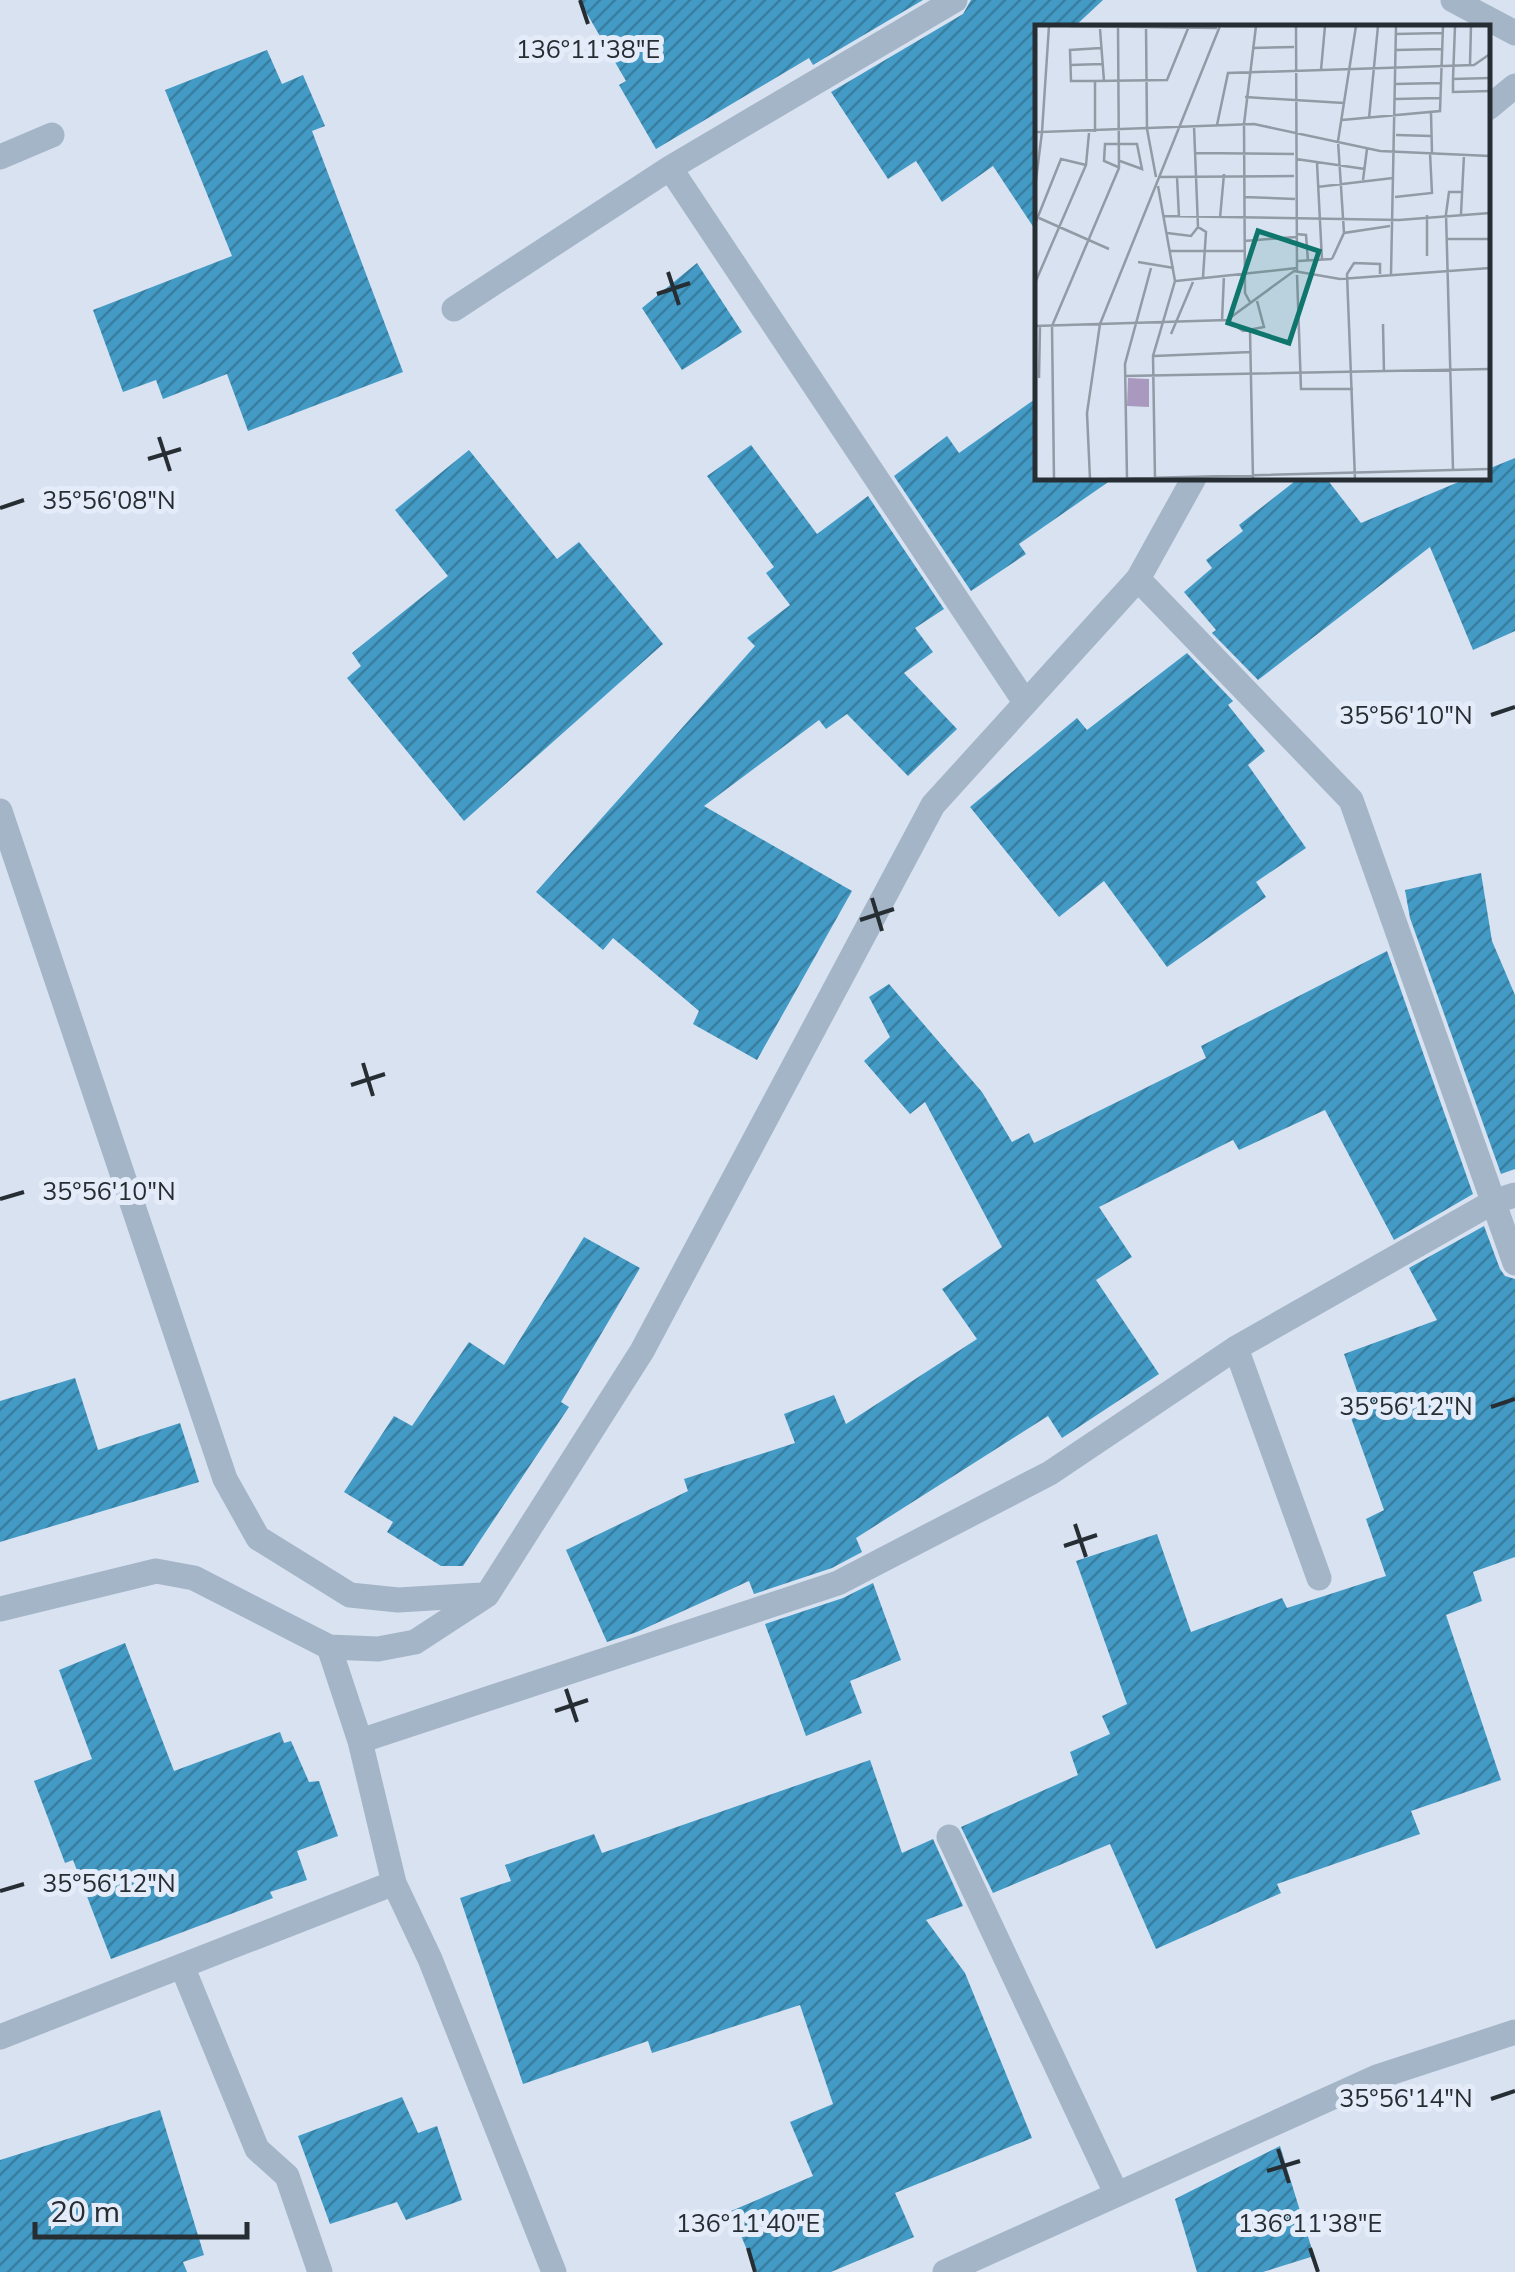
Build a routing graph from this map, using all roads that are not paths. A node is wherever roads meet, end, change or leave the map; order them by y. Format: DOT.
graph roads {
  1 [pos="956,0"];
  2 [pos="1453,0"];
  3 [pos="1515,33"];
  4 [pos="1515,86"];
  5 [pos="1490,106"];
  6 [pos="52,135"];
  7 [pos="0,157"];
  8 [pos="670,168"];
  9 [pos="454,310"];
  10 [pos="1193,480"];
  11 [pos="1138,579"];
  12 [pos="1024,702"];
  13 [pos="0,811"];
  14 [pos="1504,1198"];
  15 [pos="1515,1263"];
  16 [pos="1236,1348"];
  17 [pos="1319,1578"];
  18 [pos="487,1595"];
  19 [pos="0,1609"];
  20 [pos="329,1646"];
  21 [pos="360,1741"];
  22 [pos="949,1838"];
  23 [pos="394,1883"];
  24 [pos="182,1966"];
  25 [pos="1515,2032"];
  26 [pos="0,2037"];
  27 [pos="1116,2193"];
  28 [pos="320,2272"];
  29 [pos="554,2272"];
  30 [pos="946,2272"];
  1 -- 8 [label="street"];
  2 -- 3 [label="street"];
  4 -- 5 [label="street"];
  6 -- 7 [label="street"];
  8 -- 9 [label="street"];
  8 -- 12 [label="street"];
  10 -- 11 [label="street"];
  11 -- 12 [label="street"];
  11 -- 14 [label="street"];
  12 -- 18 [label="street"];
  13 -- 18 [label="street"];
  14 -- 15 [label="street"];
  14 -- 16 [label="street"];
  16 -- 17 [label="street"];
  16 -- 21 [label="street"];
  18 -- 20 [label="street"];
  19 -- 20 [label="street"];
  20 -- 21 [label="street"];
  21 -- 23 [label="street"];
  22 -- 27 [label="street"];
  23 -- 24 [label="street"];
  23 -- 29 [label="street"];
  24 -- 26 [label="street"];
  24 -- 28 [label="street"];
  25 -- 27 [label="street"];
  27 -- 30 [label="street"];
}
